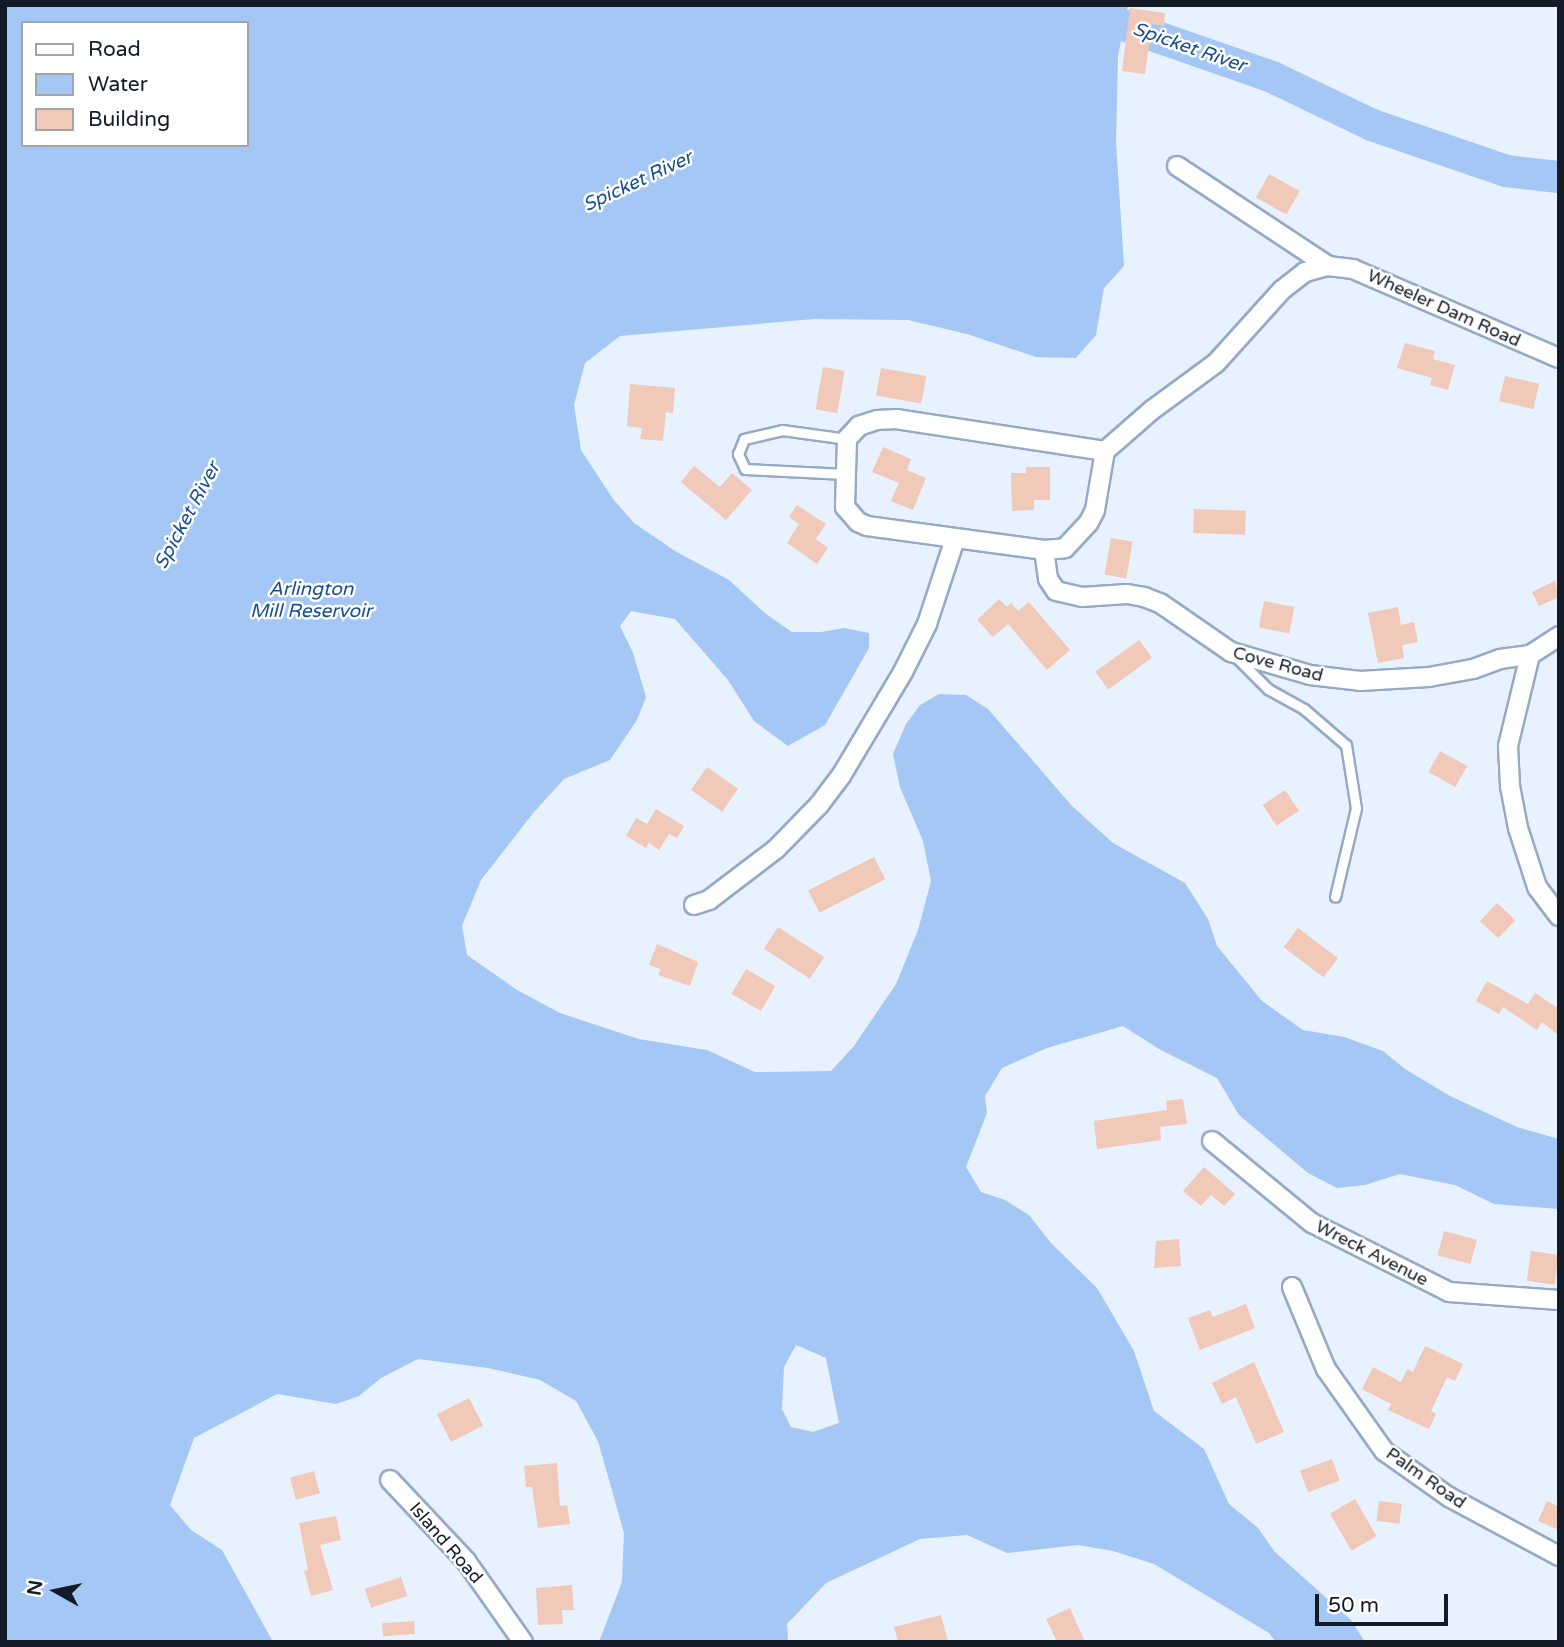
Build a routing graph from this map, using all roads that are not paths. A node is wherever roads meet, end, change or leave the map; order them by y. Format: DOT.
graph roads {
  1 [pos="1177,166"];
  2 [pos="1328,266"];
  3 [pos="1559,358"];
  4 [pos="847,439"];
  5 [pos="1105,451"];
  6 [pos="845,474"];
  7 [pos="955,539"];
  8 [pos="1044,550"];
  9 [pos="1559,636"];
  10 [pos="1231,652"];
  11 [pos="1530,655"];
  12 [pos="1335,897"];
  13 [pos="701,902"];
  14 [pos="1559,916"];
  15 [pos="1212,1141"];
  16 [pos="1292,1287"];
  17 [pos="1559,1300"];
  18 [pos="390,1480"];
  19 [pos="1559,1556"];
  20 [pos="523,1642"];
  1 -- 2 [label="street, Wheeler Dam Road"];
  2 -- 3 [label="street, Wheeler Dam Road"];
  2 -- 5 [label="street"];
  4 -- 5 [label="street"];
  4 -- 6 [label="street"];
  4 -- 6 [label="lane"];
  5 -- 8 [label="street"];
  6 -- 7 [label="street"];
  7 -- 8 [label="street"];
  7 -- 13 [label="street"];
  8 -- 10 [label="street, Cove Road"];
  9 -- 11 [label="street, Cove Road"];
  10 -- 11 [label="street, Cove Road"];
  10 -- 12 [label="lane"];
  11 -- 14 [label="street"];
  15 -- 17 [label="street, Wreck Avenue"];
  16 -- 19 [label="street, Palm Road"];
  18 -- 20 [label="street, Island Road"];
}
